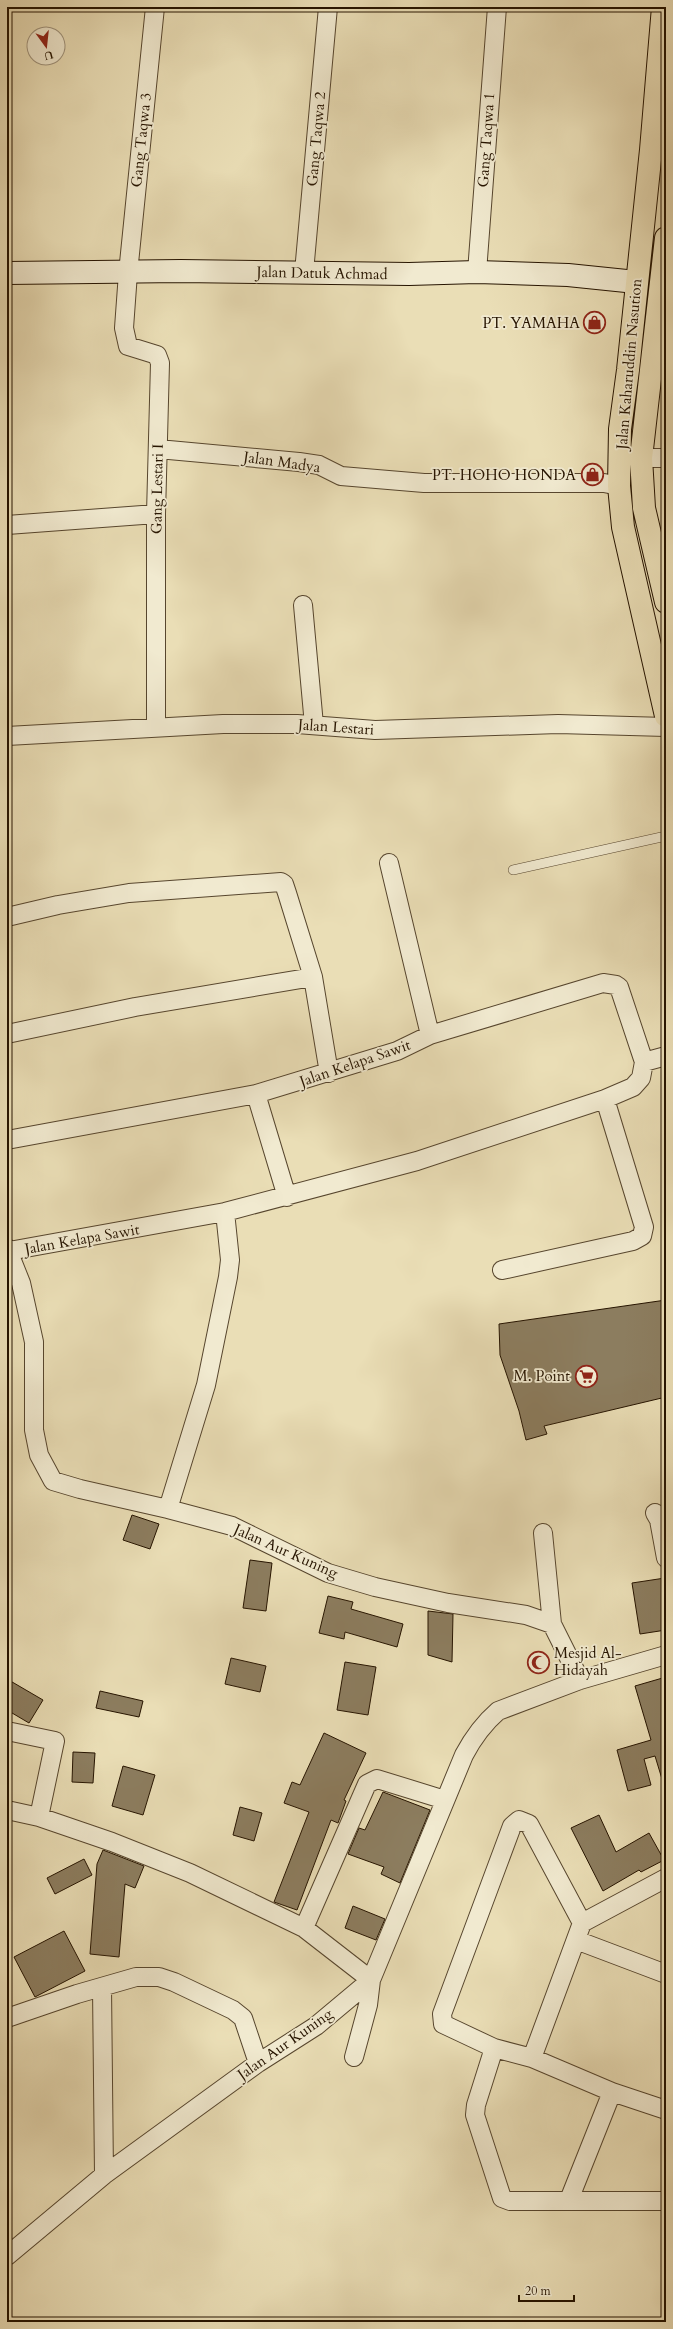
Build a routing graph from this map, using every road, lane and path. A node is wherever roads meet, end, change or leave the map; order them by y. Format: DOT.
graph roads {
  1 [pos="155,7"];
  2 [pos="328,7"];
  3 [pos="497,7"];
  4 [pos="663,7"];
  5 [pos="663,37"];
  6 [pos="666,238"];
  7 [pos="304,272"];
  8 [pos="477,272"];
  9 [pos="7,273"];
  10 [pos="128,273"];
  11 [pos="636,282"];
  12 [pos="663,284"];
  13 [pos="660,333"];
  14 [pos="158,449"];
  15 [pos="642,458"];
  16 [pos="666,458"];
  17 [pos="619,486"];
  18 [pos="156,514"];
  19 [pos="7,525"];
  20 [pos="666,602"];
  21 [pos="303,605"];
  22 [pos="666,716"];
  23 [pos="314,725"];
  24 [pos="666,726"];
  25 [pos="156,727"];
  26 [pos="7,736"];
  27 [pos="666,836"];
  28 [pos="389,863"];
  29 [pos="513,870"];
  30 [pos="7,917"];
  31 [pos="313,978"];
  32 [pos="7,1034"];
  33 [pos="430,1035"];
  34 [pos="666,1056"];
  35 [pos="644,1062"];
  36 [pos="329,1073"];
  37 [pos="256,1094"];
  38 [pos="605,1099"];
  39 [pos="7,1140"];
  40 [pos="287,1197"];
  41 [pos="225,1212"];
  42 [pos="8,1250"];
  43 [pos="502,1270"];
  44 [pos="14,1282"];
  45 [pos="168,1509"];
  46 [pos="655,1513"];
  47 [pos="542,1533"];
  48 [pos="666,1558"];
  49 [pos="552,1624"];
  50 [pos="666,1655"];
  51 [pos="580,1680"];
  52 [pos="7,1731"];
  53 [pos="445,1800"];
  54 [pos="7,1810"];
  55 [pos="40,1817"];
  56 [pos="666,1878"];
  57 [pos="582,1923"];
  58 [pos="304,1928"];
  59 [pos="576,1940"];
  60 [pos="662,1969"];
  61 [pos="371,1980"];
  62 [pos="102,1987"];
  63 [pos="7,2018"];
  64 [pos="494,2048"];
  65 [pos="354,2056"];
  66 [pos="532,2058"];
  67 [pos="258,2063"];
  68 [pos="612,2092"];
  69 [pos="666,2110"];
  70 [pos="104,2175"];
  71 [pos="569,2200"];
  72 [pos="666,2200"];
  73 [pos="7,2256"];
  1 -- 10 [label="street, Gang Taqwa 3"];
  2 -- 7 [label="street, Gang Taqwa 2"];
  3 -- 8 [label="street, Gang Taqwa 1"];
  4 -- 5 [label="highway, Jalan Kaharuddin Nasution"];
  5 -- 11 [label="highway, Jalan Kaharuddin Nasution"];
  6 -- 12 [label="highway, Jalan Kaharuddin Nasution"];
  7 -- 8 [label="street, Jalan Datuk Achmad"];
  7 -- 10 [label="street, Jalan Datuk Achmad"];
  8 -- 11 [label="street, Jalan Datuk Achmad"];
  9 -- 10 [label="street, Jalan Datuk Achmad"];
  10 -- 14 [label="street, Gang Lestari I"];
  11 -- 17 [label="highway, Jalan Kaharuddin Nasution"];
  12 -- 13 [label="highway, Jalan Kaharuddin Nasution"];
  13 -- 15 [label="highway, Jalan Kaharuddin Nasution"];
  14 -- 17 [label="street, Jalan Madya"];
  14 -- 18 [label="street, Gang Lestari I"];
  15 -- 16 [label="street"];
  15 -- 20 [label="highway, Jalan Kaharuddin Nasution"];
  17 -- 22 [label="highway, Jalan Kaharuddin Nasution"];
  18 -- 19 [label="street"];
  18 -- 25 [label="street, Gang Lestari I"];
  21 -- 23 [label="street"];
  23 -- 24 [label="street, Jalan Lestari"];
  23 -- 25 [label="street, Jalan Lestari"];
  25 -- 26 [label="street, Jalan Lestari"];
  27 -- 29 [label="lane"];
  28 -- 33 [label="street"];
  30 -- 31 [label="street"];
  31 -- 32 [label="street"];
  31 -- 36 [label="street"];
  33 -- 35 [label="street, Jalan Kelapa Sawit"];
  33 -- 36 [label="street, Jalan Kelapa Sawit"];
  34 -- 35 [label="street"];
  35 -- 38 [label="street, Jalan Kelapa Sawit"];
  36 -- 37 [label="street, Jalan Kelapa Sawit"];
  37 -- 39 [label="street, Jalan Kelapa Sawit"];
  37 -- 40 [label="street"];
  38 -- 40 [label="street, Jalan Kelapa Sawit"];
  38 -- 43 [label="street"];
  40 -- 41 [label="street, Jalan Kelapa Sawit"];
  41 -- 42 [label="street, Jalan Kelapa Sawit"];
  41 -- 45 [label="street"];
  42 -- 44 [label="street, Jalan Aur Kuning"];
  44 -- 45 [label="street, Jalan Aur Kuning"];
  45 -- 49 [label="street, Jalan Aur Kuning"];
  46 -- 48 [label="street"];
  47 -- 49 [label="street"];
  49 -- 51 [label="street"];
  50 -- 51 [label="street, Jalan Aur Kuning"];
  51 -- 53 [label="street, Jalan Aur Kuning"];
  52 -- 55 [label="street"];
  53 -- 58 [label="street"];
  53 -- 61 [label="street, Jalan Aur Kuning"];
  54 -- 55 [label="street"];
  55 -- 58 [label="street"];
  56 -- 57 [label="street"];
  57 -- 59 [label="street"];
  57 -- 64 [label="street"];
  58 -- 61 [label="street"];
  59 -- 60 [label="street"];
  59 -- 66 [label="street"];
  61 -- 65 [label="street"];
  61 -- 67 [label="street, Jalan Aur Kuning"];
  62 -- 63 [label="street"];
  62 -- 67 [label="street"];
  62 -- 70 [label="street"];
  64 -- 66 [label="street"];
  64 -- 71 [label="street"];
  66 -- 68 [label="street"];
  67 -- 70 [label="street, Jalan Aur Kuning"];
  68 -- 69 [label="street"];
  68 -- 71 [label="street"];
  70 -- 73 [label="street, Jalan Aur Kuning"];
  71 -- 72 [label="street"];
}
